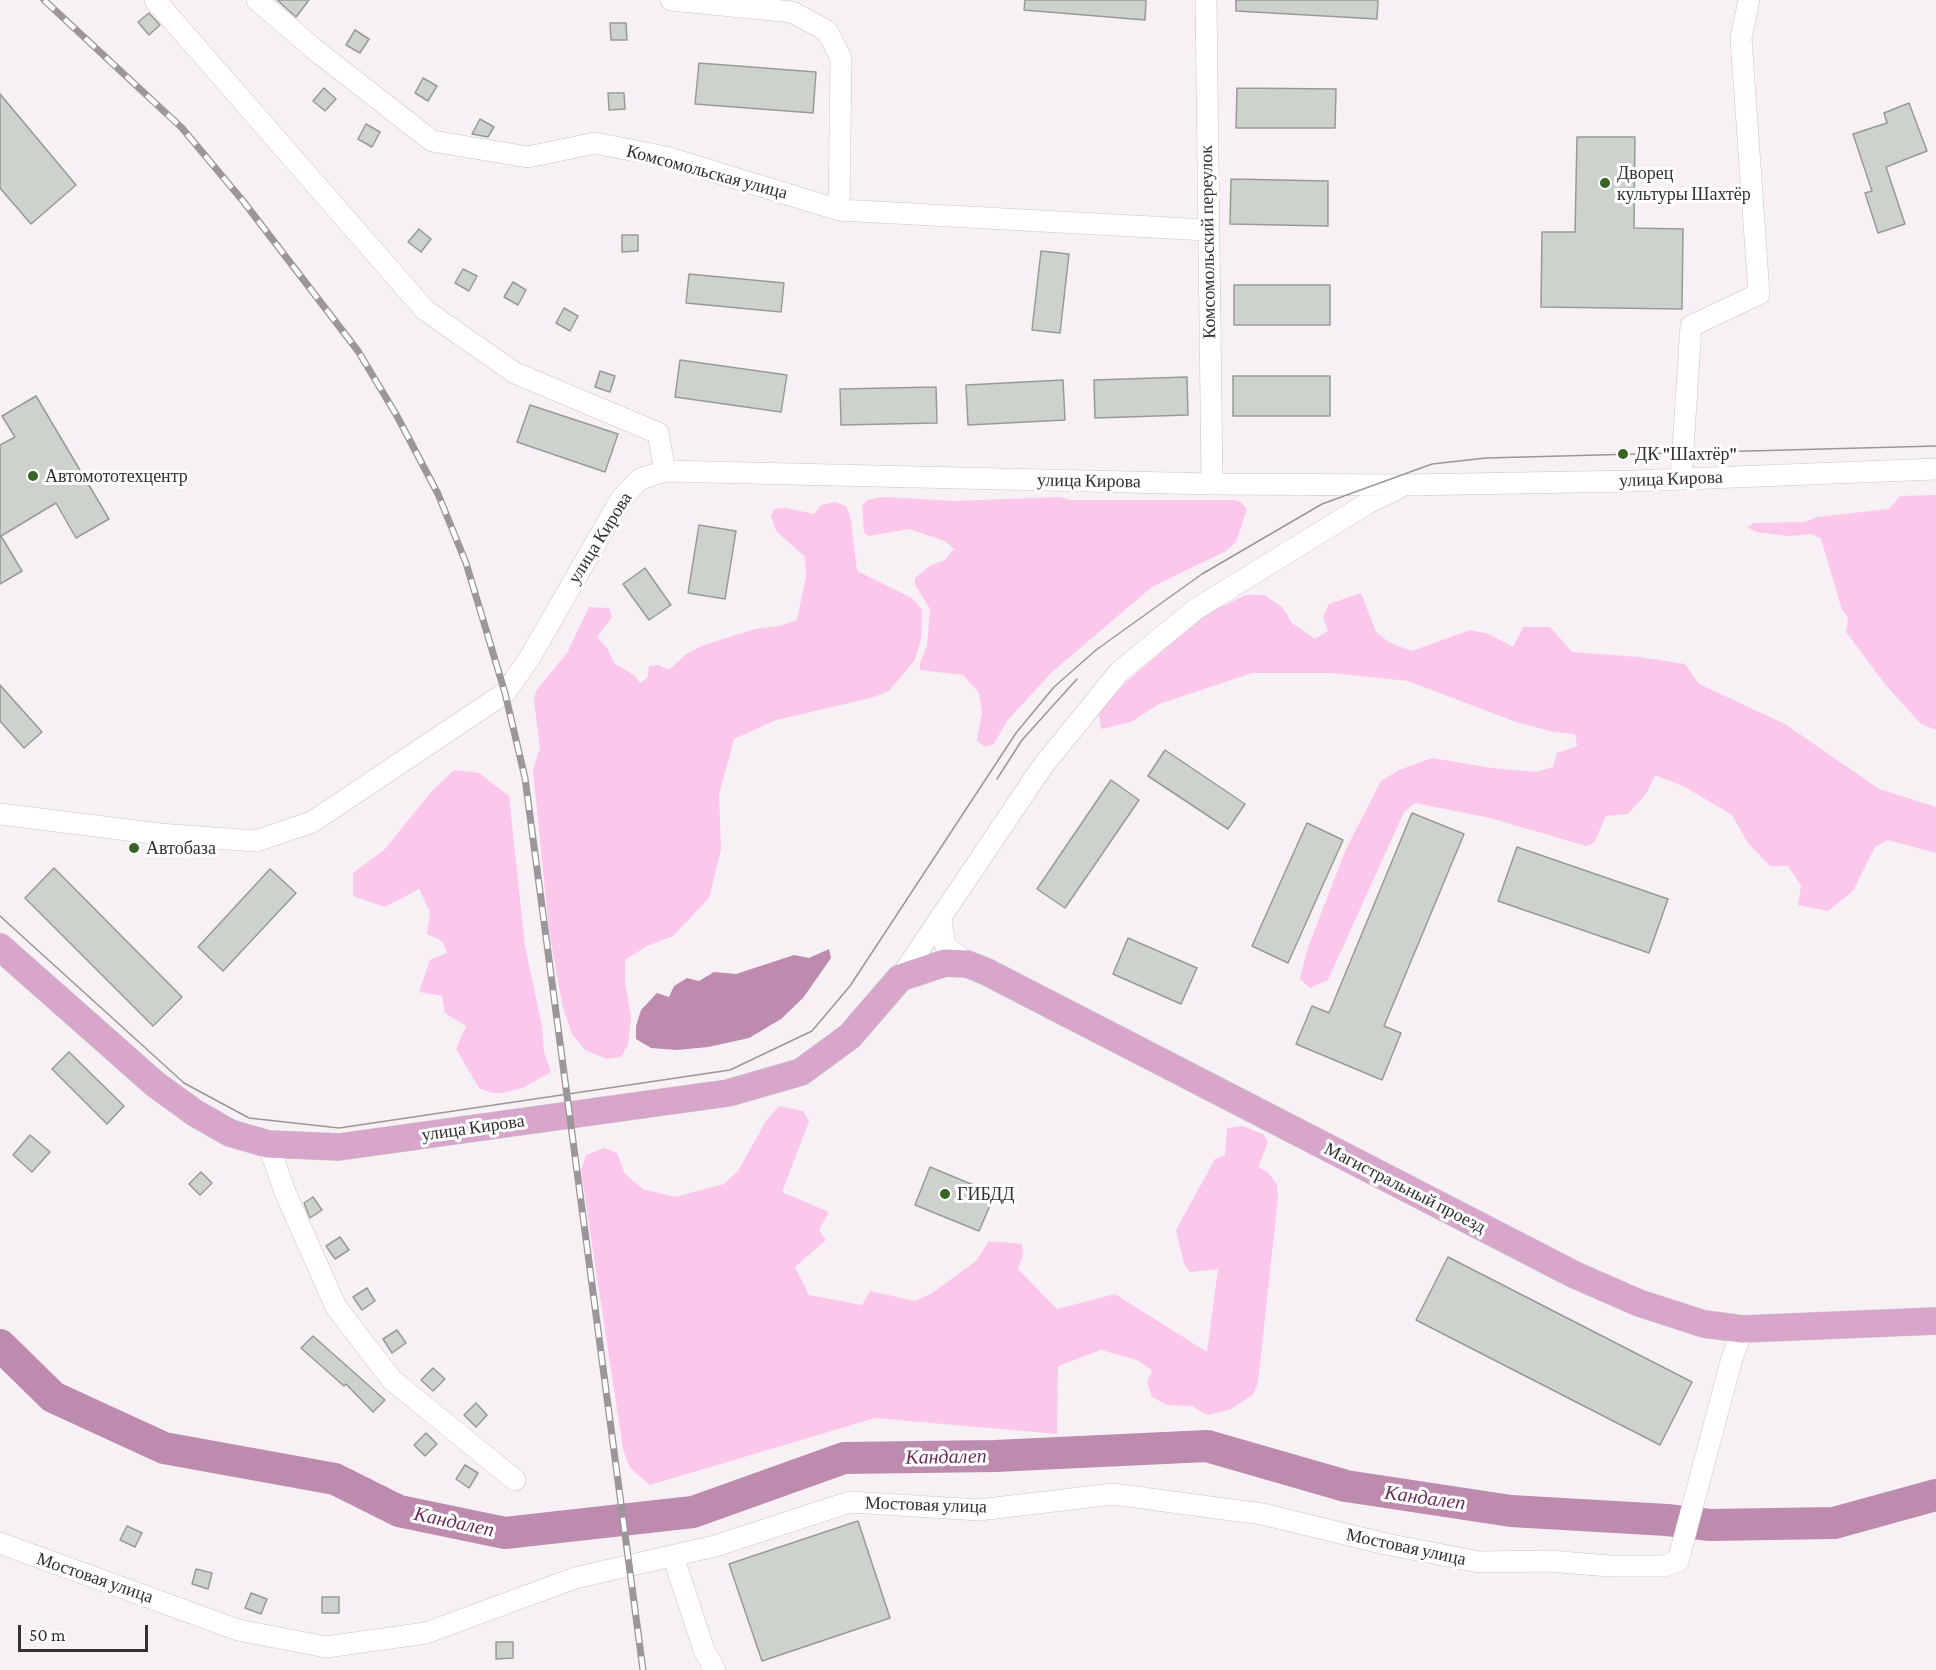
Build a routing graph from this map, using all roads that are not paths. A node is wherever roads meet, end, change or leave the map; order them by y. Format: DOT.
graph roads {
  1 [pos="155,0"];
  2 [pos="257,0"];
  3 [pos="1206,0"];
  4 [pos="1749,0"];
  5 [pos="678,2"];
  6 [pos="839,210"];
  7 [pos="1207,230"];
  8 [pos="1936,469"];
  9 [pos="665,471"];
  10 [pos="1681,479"];
  11 [pos="1212,484"];
  12 [pos="1406,485"];
  13 [pos="0,814"];
  14 [pos="941,919"];
  15 [pos="0,947"];
  16 [pos="967,964"];
  17 [pos="900,978"];
  18 [pos="268,1144"];
  19 [pos="1936,1321"];
  20 [pos="1743,1329"];
  21 [pos="515,1480"];
  22 [pos="0,1543"];
  23 [pos="673,1556"];
  24 [pos="714,1670"];
  1 -- 9 [label="street"];
  2 -- 6 [label="street, Комсомольская улица"];
  3 -- 7 [label="street, Комсомольский переулок"];
  4 -- 10 [label="street"];
  5 -- 6 [label="street"];
  6 -- 7 [label="street, Комсомольская улица"];
  7 -- 11 [label="street, Комсомольский переулок"];
  8 -- 10 [label="street, улица Кирова"];
  9 -- 11 [label="street, улица Кирова"];
  9 -- 13 [label="street, улица Кирова"];
  10 -- 12 [label="street, улица Кирова"];
  11 -- 12 [label="street, улица Кирова"];
  12 -- 14 [label="street, улица Кирова"];
  14 -- 16 [label="street"];
  14 -- 17 [label="street, улица Кирова"];
  15 -- 18 [label="main road, улица Кирова"];
  16 -- 17 [label="main road, Магистральный проезд"];
  16 -- 20 [label="main road, Магистральный проезд"];
  17 -- 18 [label="main road, улица Кирова"];
  18 -- 21 [label="street"];
  19 -- 20 [label="main road, Магистральный проезд"];
  20 -- 23 [label="street, Мостовая улица"];
  22 -- 23 [label="street, Мостовая улица"];
  23 -- 24 [label="street"];
}
